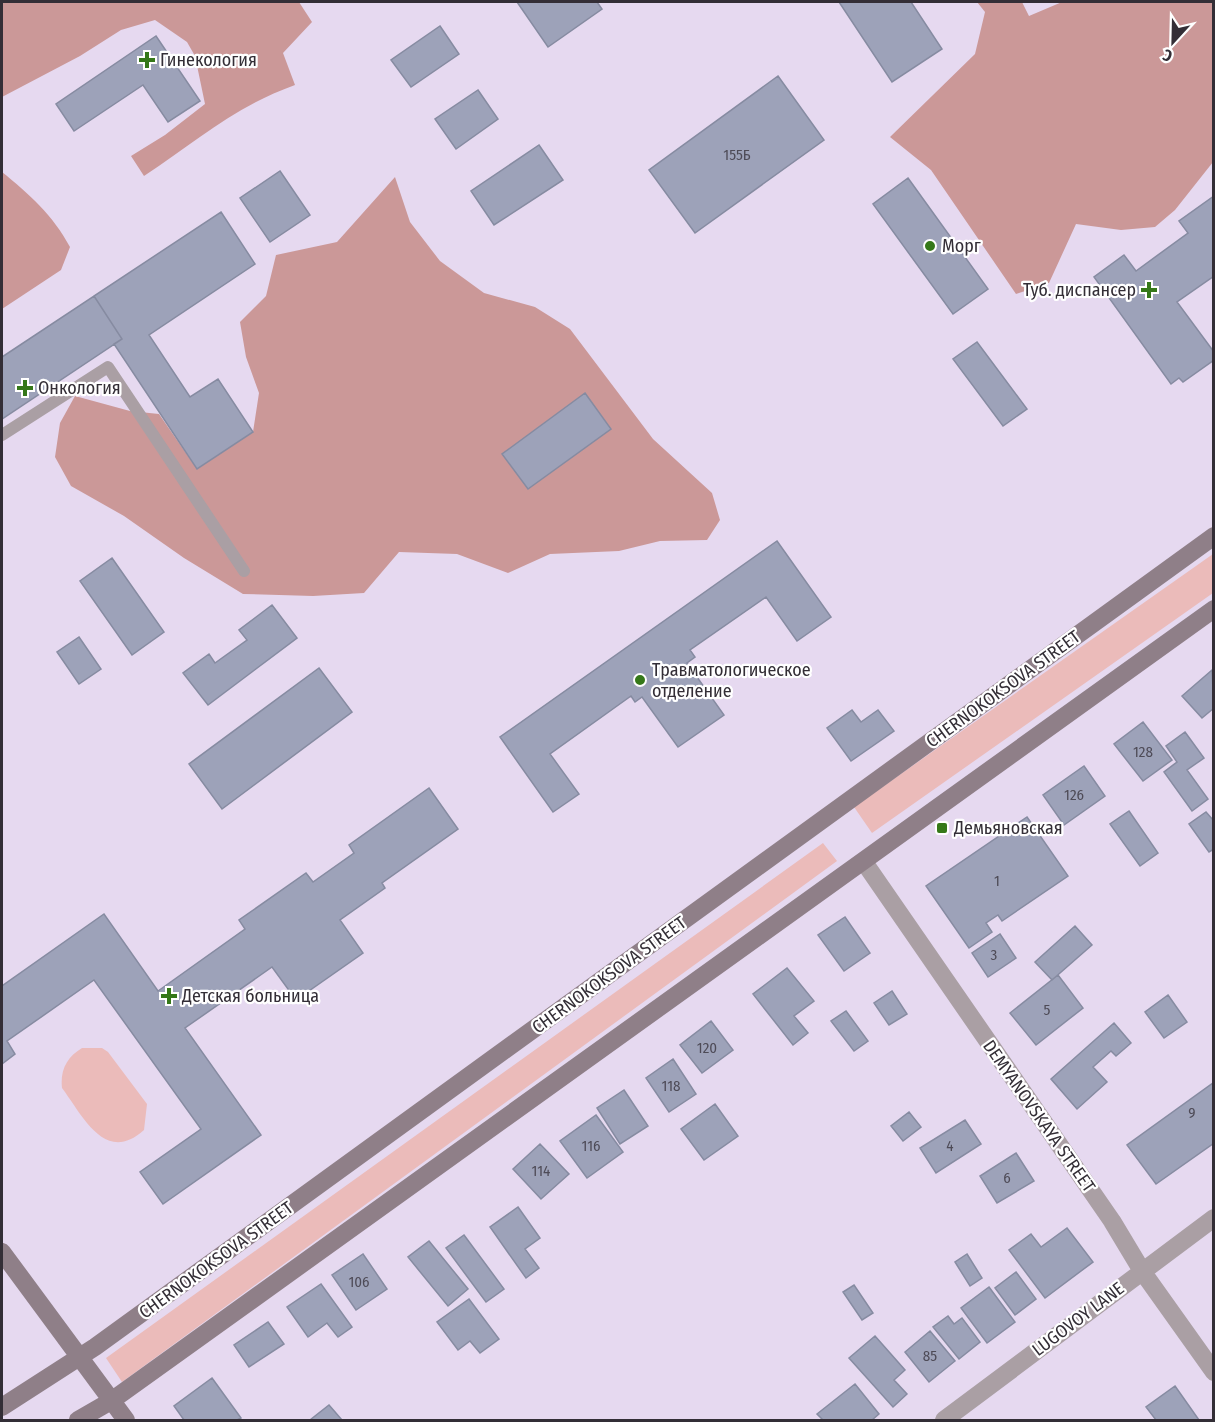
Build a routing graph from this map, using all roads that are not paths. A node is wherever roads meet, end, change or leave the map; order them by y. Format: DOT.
graph roads {
  1 [pos="2,435"];
  2 [pos="1214,536"];
  3 [pos="244,571"];
  4 [pos="1214,609"];
  5 [pos="864,862"];
  6 [pos="1214,1218"];
  7 [pos="2,1252"];
  8 [pos="1142,1271"];
  9 [pos="78,1359"];
  10 [pos="1214,1372"];
  11 [pos="111,1401"];
  12 [pos="2,1407"];
  13 [pos="78,1420"];
  14 [pos="126,1420"];
  15 [pos="944,1420"];
  1 -- 3 [label="lane"];
  2 -- 9 [label="street, CHERNOKOKSOVA STREET"];
  4 -- 5 [label="street"];
  5 -- 8 [label="street, DEMYANOVSKAYA STREET"];
  5 -- 11 [label="street"];
  6 -- 8 [label="street, LUGOVOY LANE"];
  7 -- 9 [label="street"];
  8 -- 10 [label="street, DEMYANOVSKAYA STREET"];
  8 -- 15 [label="street, LUGOVOY LANE"];
  9 -- 11 [label="street"];
  9 -- 12 [label="street, CHERNOKOKSOVA STREET"];
  11 -- 13 [label="street"];
  11 -- 14 [label="street"];
}
